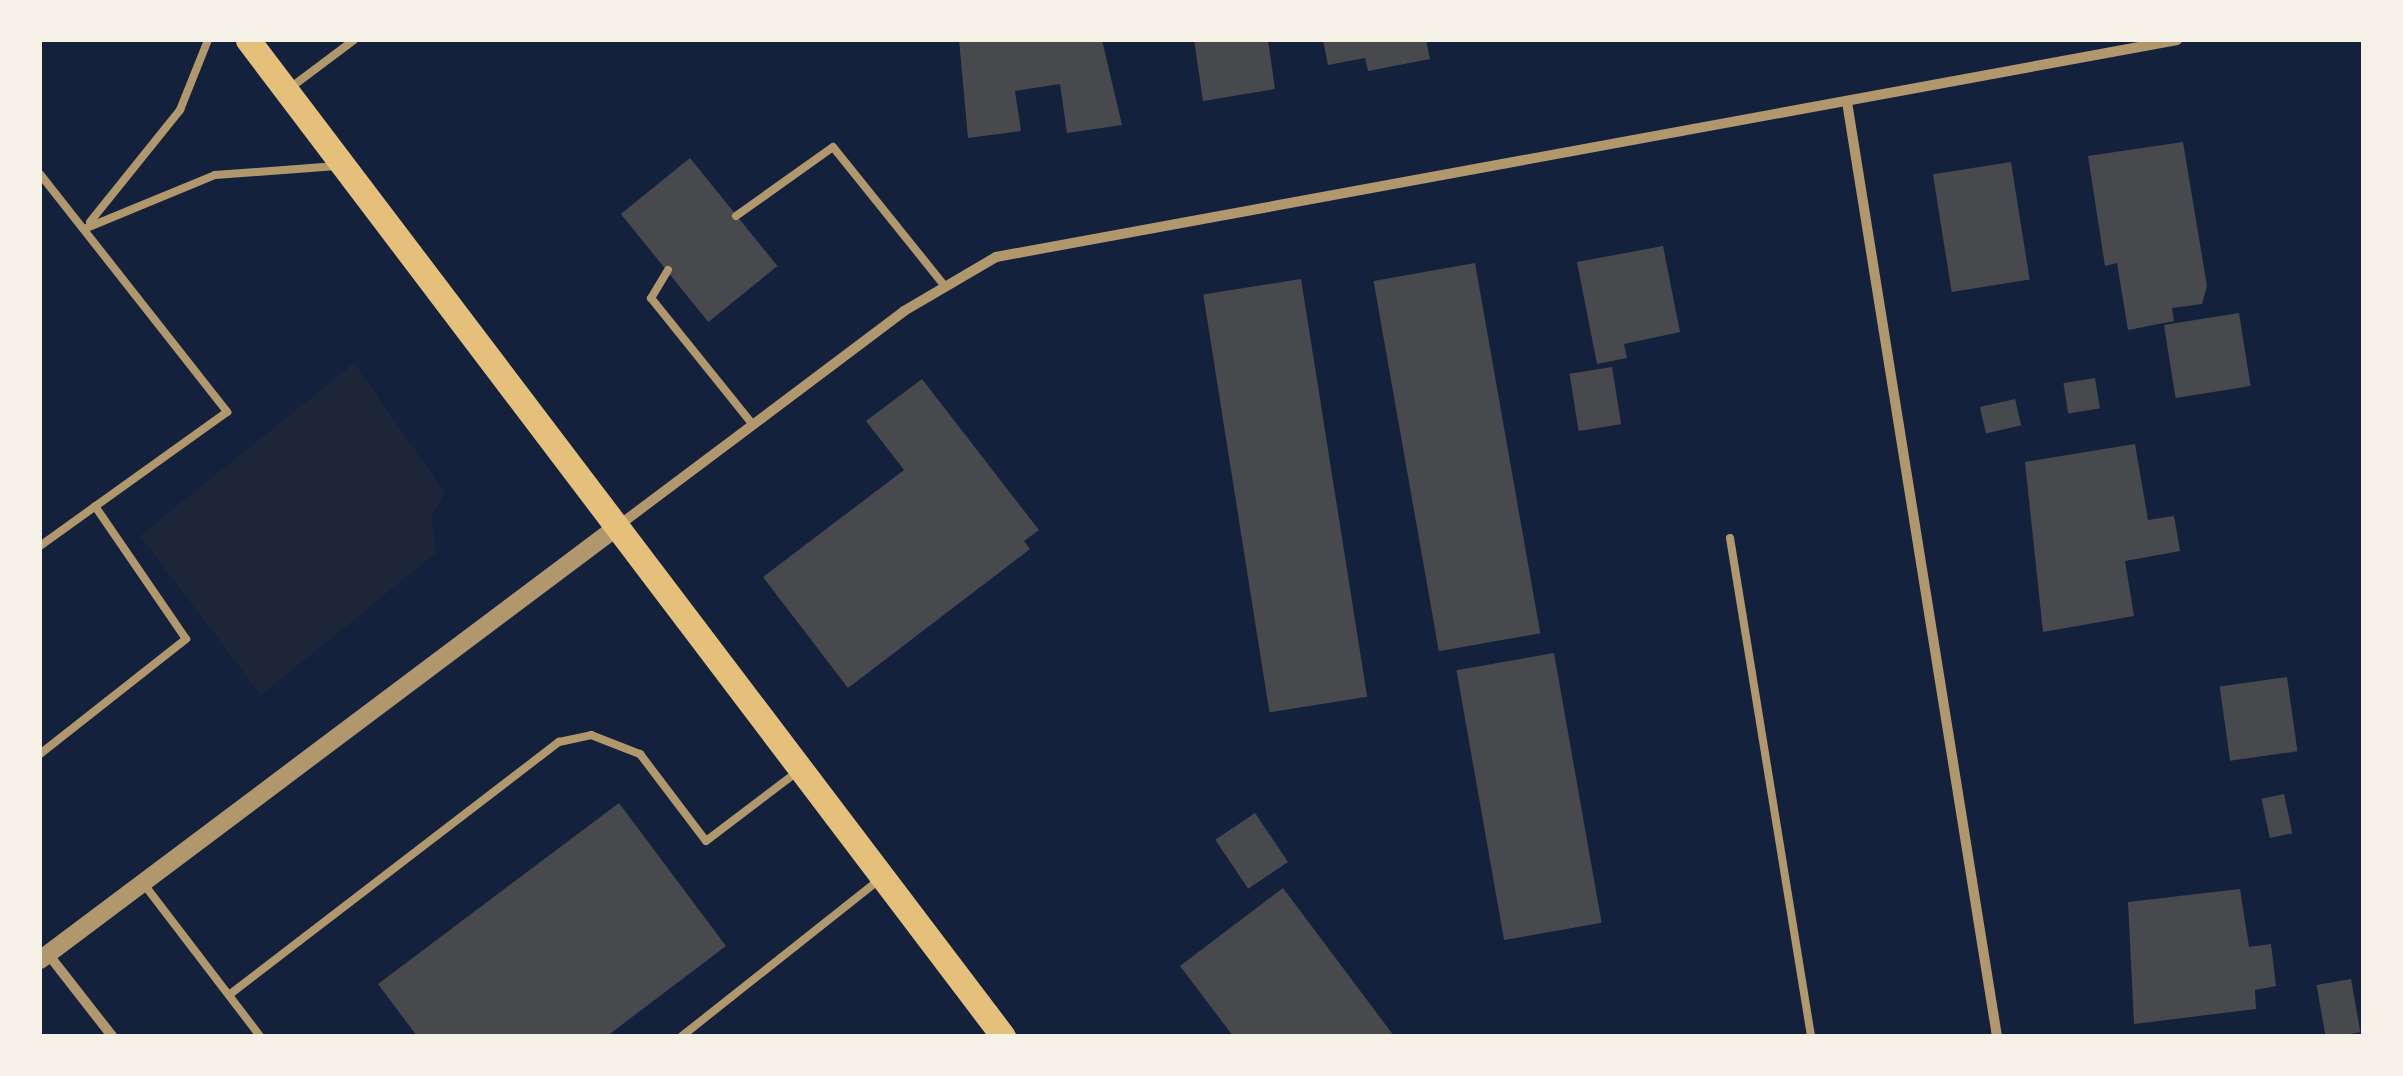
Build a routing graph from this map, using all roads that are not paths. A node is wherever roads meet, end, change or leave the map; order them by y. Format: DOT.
graph roads {
  1 [pos="208,40"];
  2 [pos="248,40"];
  3 [pos="354,40"];
  4 [pos="2177,40"];
  5 [pos="287,90"];
  6 [pos="1847,102"];
  7 [pos="344,166"];
  8 [pos="40,174"];
  9 [pos="736,216"];
  10 [pos="84,229"];
  11 [pos="668,270"];
  12 [pos="944,284"];
  13 [pos="753,425"];
  14 [pos="95,506"];
  15 [pos="617,527"];
  16 [pos="1730,538"];
  17 [pos="40,546"];
  18 [pos="40,754"];
  19 [pos="801,769"];
  20 [pos="882,877"];
  21 [pos="143,883"];
  22 [pos="43,952"];
  23 [pos="229,994"];
  24 [pos="112,1036"];
  25 [pos="260,1036"];
  26 [pos="682,1036"];
  27 [pos="1003,1036"];
  28 [pos="1811,1036"];
  29 [pos="1997,1036"];
  1 -- 10 [label="lane"];
  2 -- 5 [label="main road"];
  3 -- 5 [label="lane"];
  4 -- 6 [label="street"];
  5 -- 7 [label="main road"];
  6 -- 12 [label="street"];
  6 -- 29 [label="street"];
  7 -- 10 [label="lane"];
  7 -- 15 [label="main road"];
  8 -- 10 [label="lane"];
  9 -- 12 [label="lane"];
  10 -- 14 [label="lane"];
  11 -- 13 [label="lane"];
  12 -- 13 [label="street"];
  13 -- 15 [label="street"];
  14 -- 17 [label="lane"];
  14 -- 18 [label="lane"];
  15 -- 19 [label="main road"];
  15 -- 21 [label="street"];
  16 -- 28 [label="lane"];
  19 -- 20 [label="main road"];
  19 -- 23 [label="lane"];
  20 -- 26 [label="lane"];
  20 -- 27 [label="main road"];
  21 -- 22 [label="street"];
  21 -- 23 [label="lane"];
  22 -- 24 [label="street"];
  23 -- 25 [label="lane"];
}
